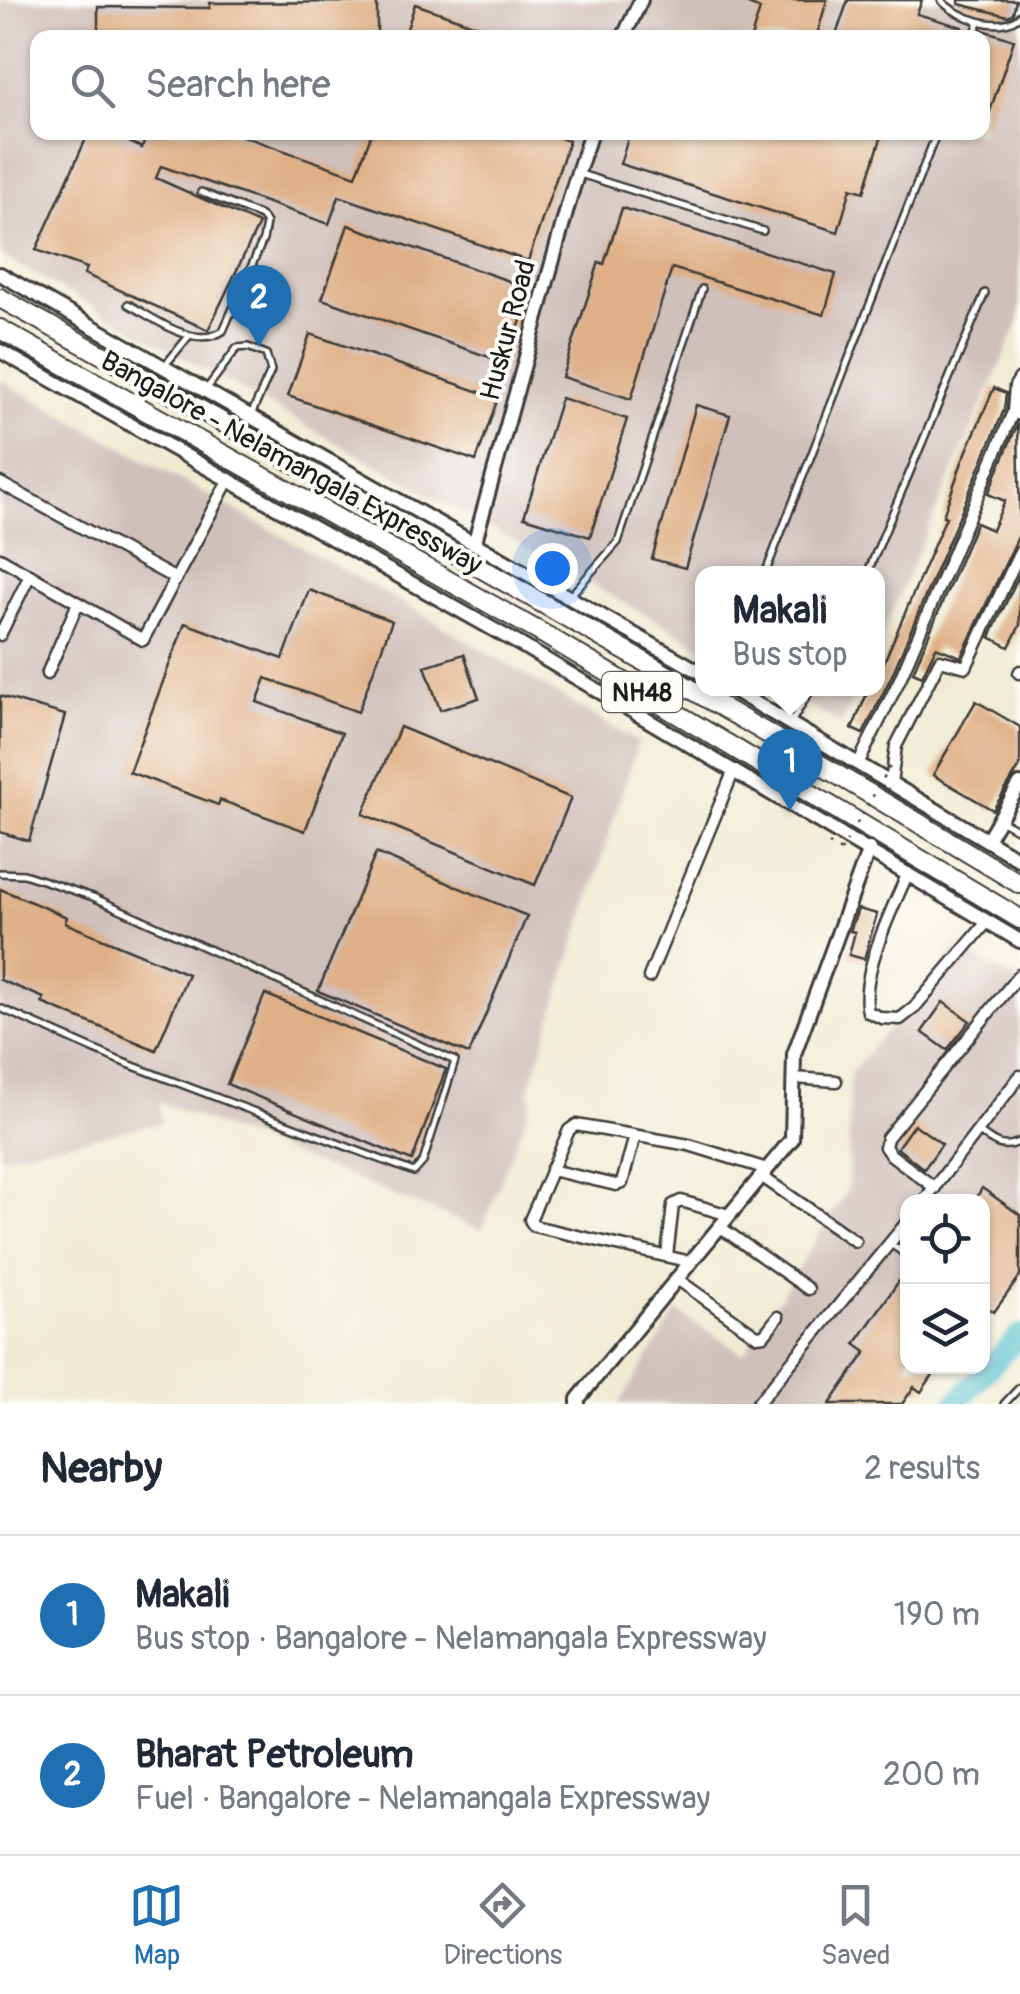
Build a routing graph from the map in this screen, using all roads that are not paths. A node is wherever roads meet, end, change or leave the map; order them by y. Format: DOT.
graph roads {
  1 [pos="640,0"];
  2 [pos="941,0"];
  3 [pos="1020,15"];
  4 [pos="979,22"];
  5 [pos="627,30"];
  6 [pos="976,30"];
  7 [pos="588,140"];
  8 [pos="934,140"];
  9 [pos="578,173"];
  10 [pos="201,192"];
  11 [pos="764,231"];
  12 [pos="0,274"];
  13 [pos="702,289"];
  14 [pos="985,292"];
  15 [pos="0,298"];
  16 [pos="128,304"];
  17 [pos="0,330"];
  18 [pos="188,336"];
  19 [pos="0,351"];
  20 [pos="164,366"];
  21 [pos="1020,378"];
  22 [pos="206,390"];
  23 [pos="1017,414"];
  24 [pos="251,415"];
  25 [pos="229,479"];
  26 [pos="0,484"];
  27 [pos="475,541"];
  28 [pos="1020,552"];
  29 [pos="0,558"];
  30 [pos="768,566"];
  31 [pos="870,566"];
  32 [pos="30,575"];
  33 [pos="176,579"];
  34 [pos="570,596"];
  35 [pos="78,603"];
  36 [pos="0,635"];
  37 [pos="695,669"];
  38 [pos="46,674"];
  39 [pos="695,690"];
  40 [pos="706,696"];
  41 [pos="743,696"];
  42 [pos="807,696"];
  43 [pos="790,724"];
  44 [pos="858,764"];
  45 [pos="734,770"];
  46 [pos="891,783"];
  47 [pos="1020,784"];
  48 [pos="1000,820"];
  49 [pos="1020,830"];
  50 [pos="987,840"];
  51 [pos="869,849"];
  52 [pos="1020,860"];
  53 [pos="0,873"];
  54 [pos="908,873"];
  55 [pos="1020,884"];
  56 [pos="1020,919"];
  57 [pos="988,921"];
  58 [pos="1020,941"];
  59 [pos="1020,974"];
  60 [pos="649,978"];
  61 [pos="0,1008"];
  62 [pos="1020,1076"];
  63 [pos="794,1078"];
  64 [pos="836,1081"];
  65 [pos="978,1131"];
  66 [pos="635,1136"];
  67 [pos="1020,1142"];
  68 [pos="552,1170"];
  69 [pos="764,1173"];
  70 [pos="934,1188"];
  71 [pos="930,1194"];
  72 [pos="725,1221"];
  73 [pos="900,1230"];
  74 [pos="855,1241"];
  75 [pos="889,1243"];
  76 [pos="900,1251"];
  77 [pos="667,1256"];
  78 [pos="691,1262"];
  79 [pos="677,1279"];
  80 [pos="808,1289"];
  81 [pos="778,1317"];
  82 [pos="1020,1387"];
  83 [pos="578,1404"];
  84 [pos="758,1404"];
  85 [pos="1004,1404"];
  1 -- 5 [label="street"];
  2 -- 4 [label="lane"];
  3 -- 4 [label="lane"];
  4 -- 6 [label="lane"];
  7 -- 9 [label="street, Huskur Road"];
  8 -- 30 [label="lane"];
  9 -- 11 [label="lane"];
  9 -- 27 [label="street, Huskur Road"];
  10 -- 18 [label="lane"];
  12 -- 20 [label="street"];
  13 -- 34 [label="lane"];
  14 -- 31 [label="lane"];
  15 -- 39 [label="highway, Bangalore - Nelamangala Expressway / NH48"];
  16 -- 18 [label="lane"];
  17 -- 56 [label="highway, Bangalore - Nelamangala Expressway / NH48"];
  18 -- 20 [label="lane"];
  19 -- 25 [label="street"];
  20 -- 22 [label="street"];
  21 -- 23 [label="street"];
  22 -- 24 [label="street"];
  22 -- 24 [label="lane"];
  23 -- 44 [label="street"];
  24 -- 27 [label="street"];
  25 -- 33 [label="street"];
  25 -- 45 [label="street"];
  26 -- 33 [label="street"];
  27 -- 34 [label="street"];
  28 -- 46 [label="street"];
  29 -- 32 [label="street"];
  32 -- 35 [label="street"];
  32 -- 36 [label="street"];
  33 -- 35 [label="street"];
  34 -- 37 [label="street"];
  35 -- 38 [label="street"];
  40 -- 55 [label="highway, Bangalore - Nelamangala Expressway / NH48"];
  41 -- 43 [label="street"];
  42 -- 43 [label="lane"];
  43 -- 44 [label="street"];
  44 -- 46 [label="street"];
  45 -- 51 [label="street"];
  45 -- 60 [label="street"];
  46 -- 50 [label="street"];
  47 -- 48 [label="street"];
  48 -- 49 [label="lane"];
  48 -- 50 [label="street"];
  50 -- 52 [label="street"];
  51 -- 54 [label="street"];
  51 -- 63 [label="street"];
  53 -- 61 [label="lane"];
  54 -- 57 [label="street"];
  54 -- 57 [label="street"];
  57 -- 58 [label="street"];
  59 -- 70 [label="street"];
  62 -- 65 [label="street"];
  63 -- 64 [label="street"];
  63 -- 69 [label="street"];
  65 -- 67 [label="lane"];
  65 -- 70 [label="street"];
  66 -- 68 [label="street"];
  66 -- 68 [label="street"];
  66 -- 69 [label="street"];
  68 -- 77 [label="street"];
  69 -- 72 [label="street"];
  69 -- 74 [label="street"];
  70 -- 71 [label="street"];
  72 -- 77 [label="street"];
  72 -- 78 [label="street"];
  72 -- 80 [label="street"];
  73 -- 75 [label="street"];
  75 -- 76 [label="lane"];
  75 -- 84 [label="street"];
  77 -- 78 [label="street"];
  78 -- 79 [label="street"];
  79 -- 81 [label="street"];
  79 -- 83 [label="street"];
  82 -- 85 [label="lane"];
}
